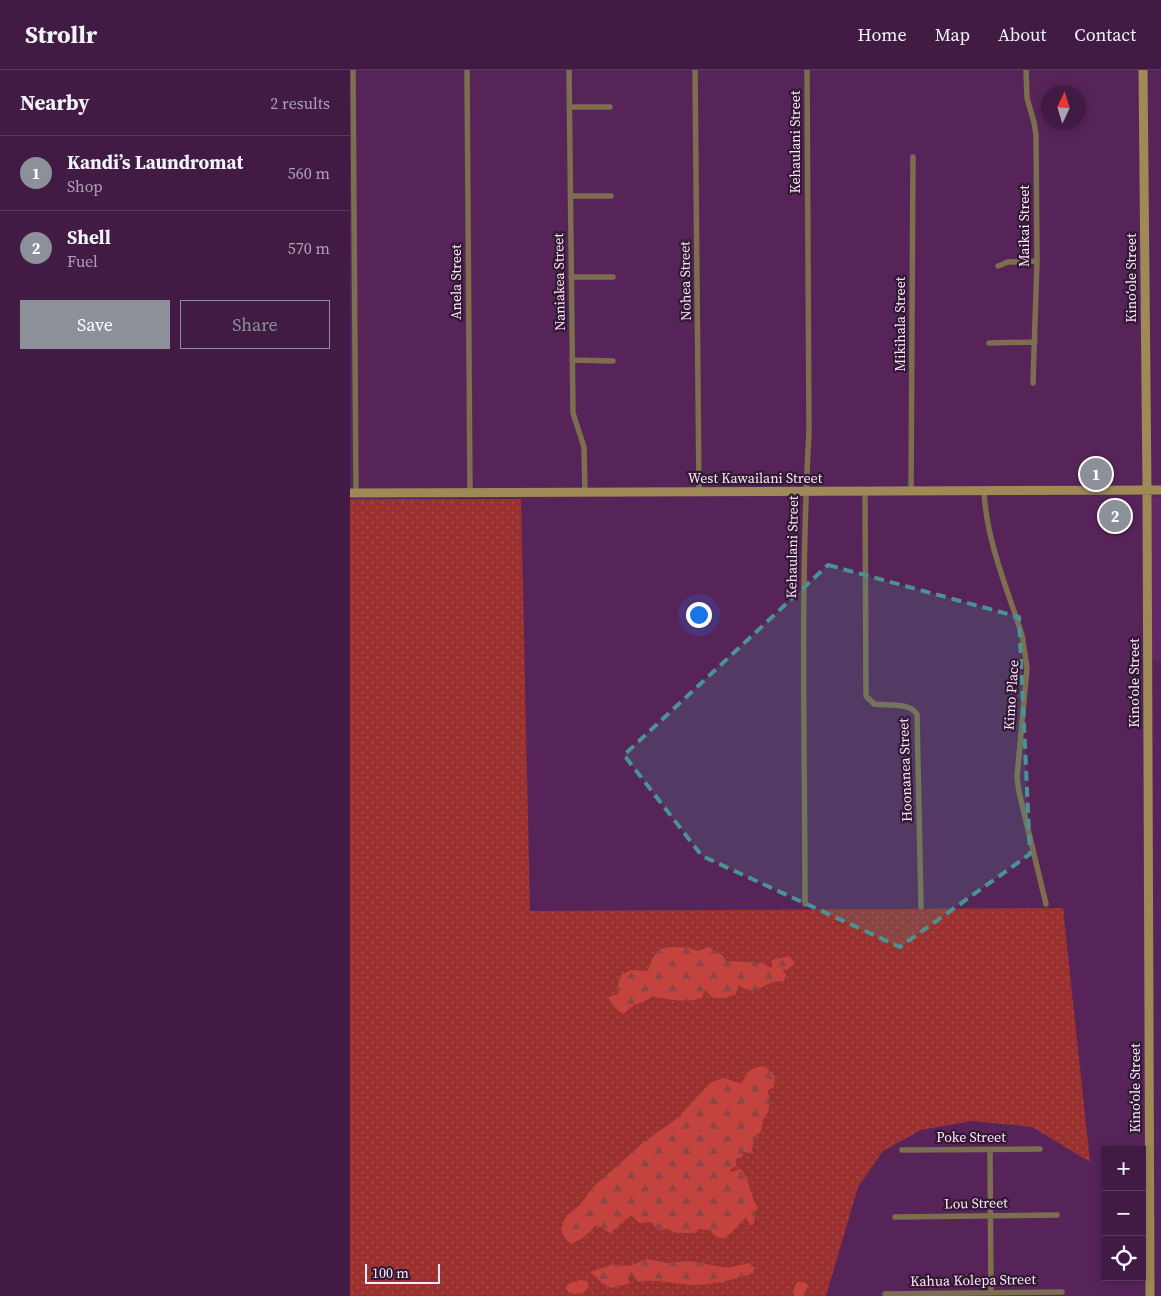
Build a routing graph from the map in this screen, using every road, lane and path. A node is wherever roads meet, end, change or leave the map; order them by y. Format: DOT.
graph roads {
  1 [pos="353,70"];
  2 [pos="467,70"];
  3 [pos="569,70"];
  4 [pos="695,70"];
  5 [pos="807,70"];
  6 [pos="1026,70"];
  7 [pos="1144,70"];
  8 [pos="570,107"];
  9 [pos="610,107"];
  10 [pos="913,156"];
  11 [pos="570,196"];
  12 [pos="612,196"];
  13 [pos="1037,261"];
  14 [pos="998,266"];
  15 [pos="571,277"];
  16 [pos="613,277"];
  17 [pos="1035,342"];
  18 [pos="988,343"];
  19 [pos="572,360"];
  20 [pos="613,361"];
  21 [pos="1033,383"];
  22 [pos="984,490"];
  23 [pos="1147,490"];
  24 [pos="1161,490"];
  25 [pos="912,491"];
  26 [pos="699,492"];
  27 [pos="805,492"];
  28 [pos="865,492"];
  29 [pos="470,493"];
  30 [pos="585,493"];
  31 [pos="353,494"];
  32 [pos="806,904"];
  33 [pos="1046,904"];
  34 [pos="921,907"];
  35 [pos="1040,1149"];
  36 [pos="902,1150"];
  37 [pos="990,1150"];
  38 [pos="990,1215"];
  39 [pos="1057,1215"];
  40 [pos="895,1217"];
  41 [pos="1062,1292"];
  42 [pos="886,1294"];
  43 [pos="991,1294"];
  44 [pos="1150,1296"];
  1 -- 31 [label="street"];
  2 -- 29 [label="street, Anela Street"];
  3 -- 8 [label="street, Naniakea Street"];
  4 -- 26 [label="street, Nohea Street"];
  5 -- 27 [label="street, Kehaulani Street"];
  6 -- 13 [label="street, Maikai Street"];
  7 -- 23 [label="street, Kinoʻole Street"];
  8 -- 9 [label="street"];
  8 -- 11 [label="street, Naniakea Street"];
  10 -- 25 [label="street, Mikihala Street"];
  11 -- 12 [label="street"];
  11 -- 15 [label="street, Naniakea Street"];
  13 -- 14 [label="street"];
  13 -- 17 [label="street, Maikai Street"];
  15 -- 16 [label="street"];
  15 -- 19 [label="street, Naniakea Street"];
  17 -- 18 [label="street"];
  17 -- 21 [label="street, Maikai Street"];
  19 -- 20 [label="street"];
  19 -- 30 [label="street, Naniakea Street"];
  22 -- 23 [label="street, West Kawailani Street"];
  22 -- 25 [label="street, West Kawailani Street"];
  22 -- 33 [label="street, Kimo Place"];
  23 -- 24 [label="street, West Kawailani Street"];
  23 -- 44 [label="street, Kinoʻole Street"];
  25 -- 28 [label="street, West Kawailani Street"];
  26 -- 27 [label="street, West Kawailani Street"];
  26 -- 30 [label="street, West Kawailani Street"];
  27 -- 28 [label="street, West Kawailani Street"];
  27 -- 32 [label="street, Kehaulani Street"];
  28 -- 34 [label="street, Hoonanea Street"];
  29 -- 30 [label="street, West Kawailani Street"];
  29 -- 31 [label="street, West Kawailani Street"];
  35 -- 37 [label="street, Poke Street"];
  36 -- 37 [label="street, Poke Street"];
  37 -- 38 [label="street"];
  38 -- 39 [label="street, Lou Street"];
  38 -- 40 [label="street, Lou Street"];
  38 -- 43 [label="street"];
  41 -- 43 [label="street, Kahua Kolepa Street"];
  42 -- 43 [label="street, Kahua Kolepa Street"];
}
